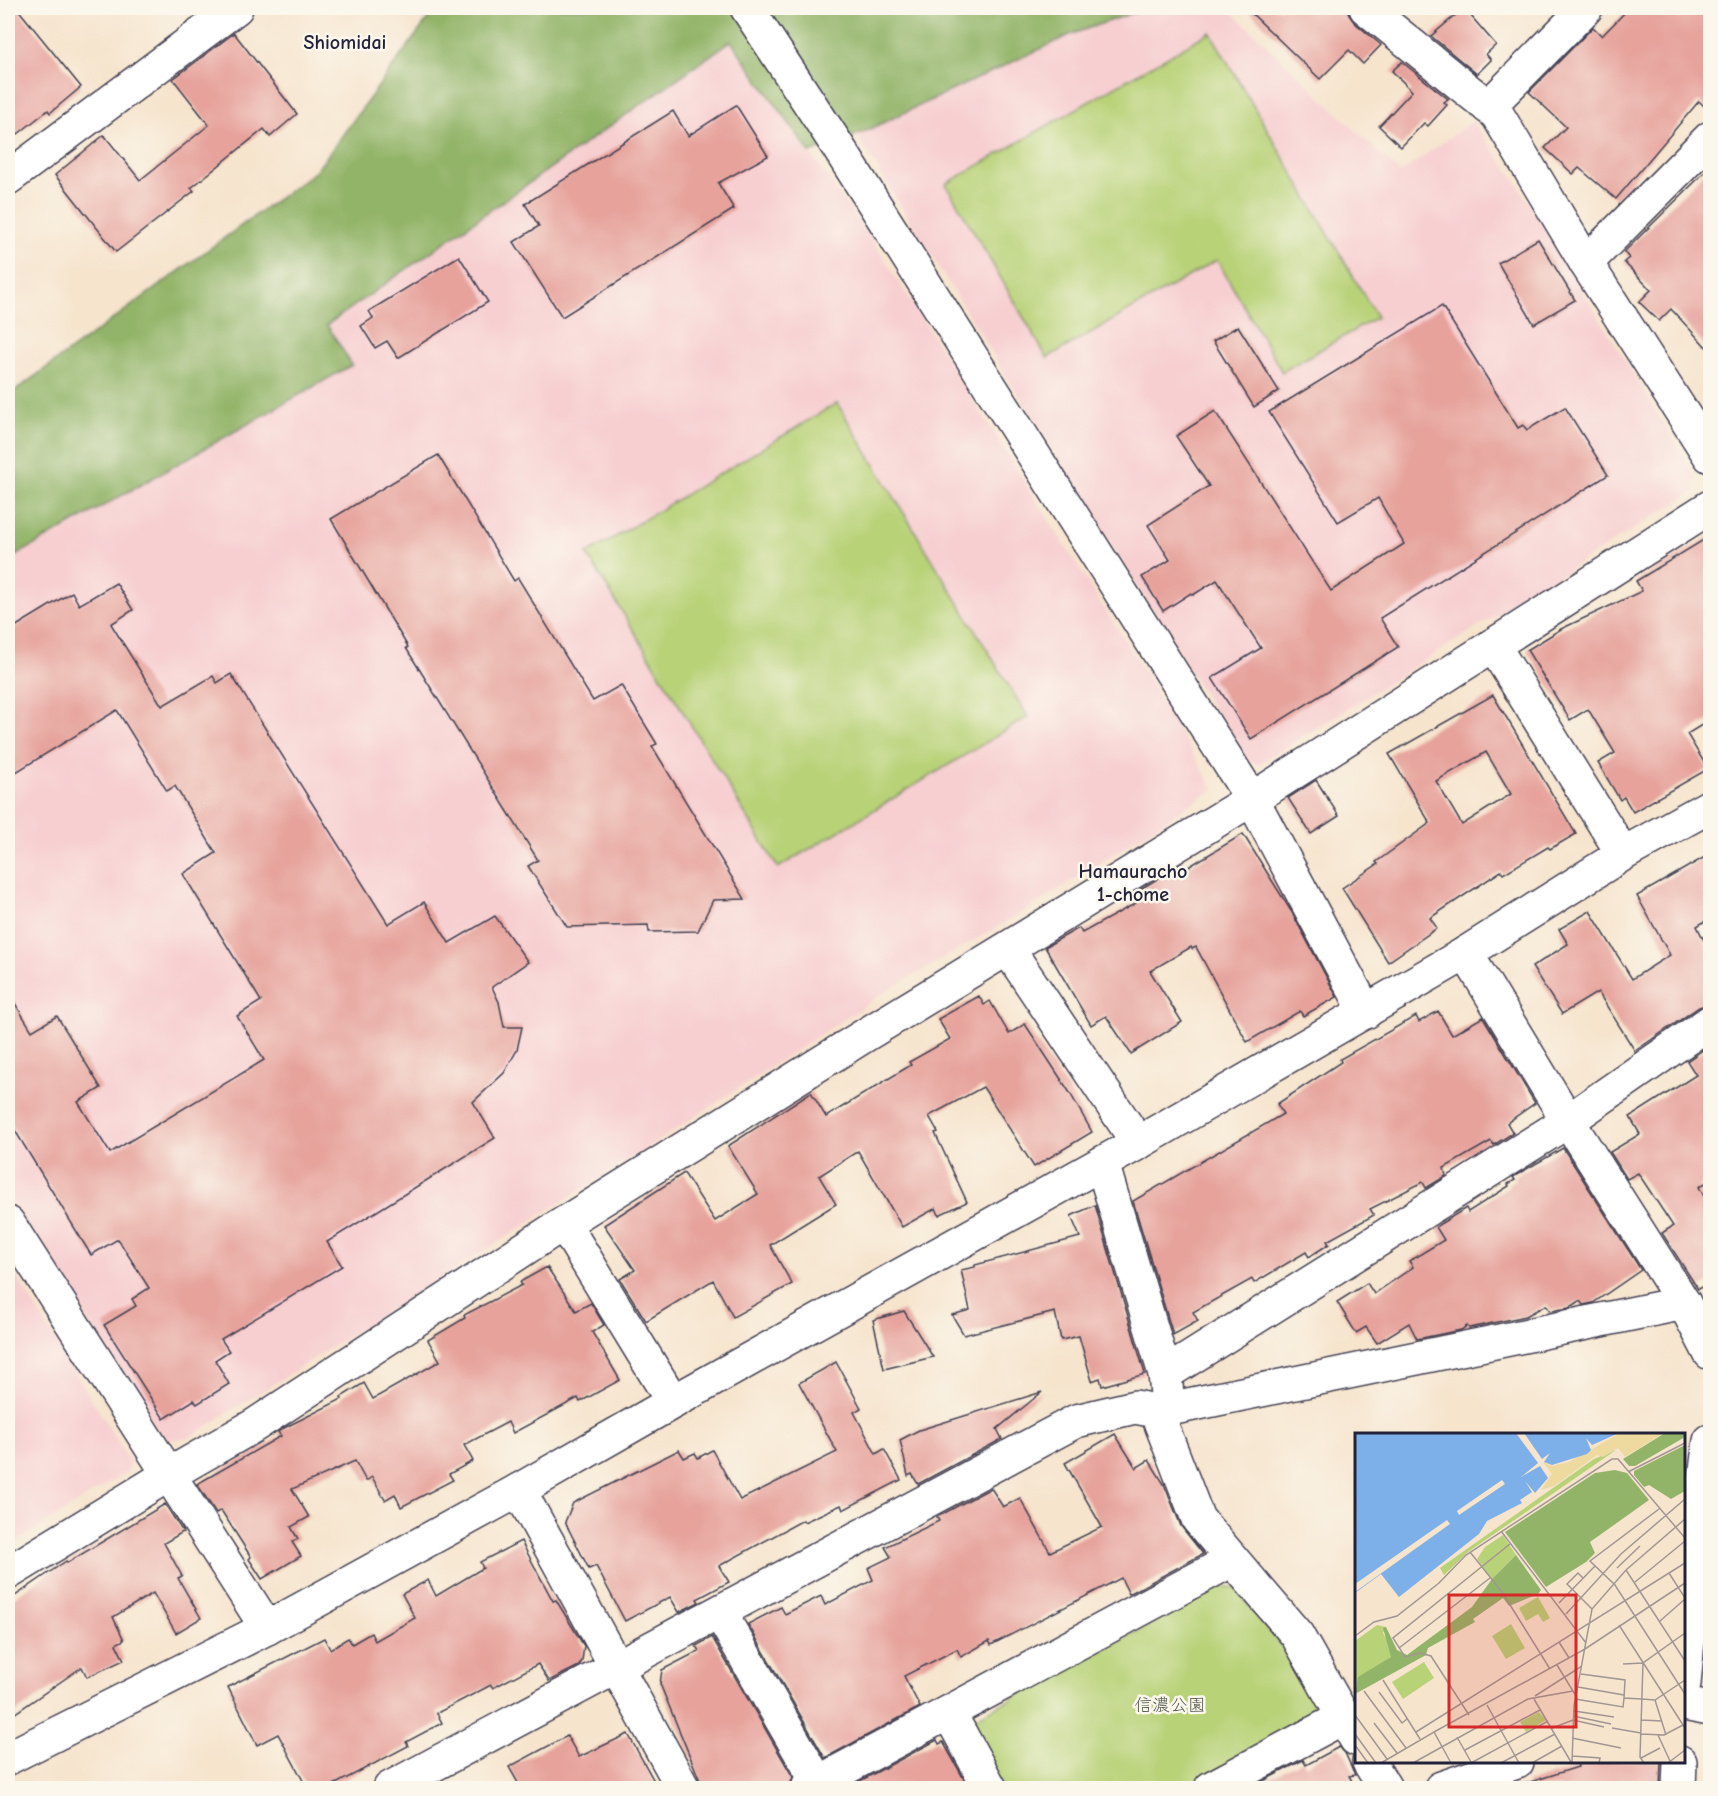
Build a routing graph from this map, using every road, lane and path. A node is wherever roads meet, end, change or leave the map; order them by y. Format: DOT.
graph roads {
  1 [pos="236,8"];
  2 [pos="747,8"];
  3 [pos="1366,8"];
  4 [pos="1586,8"];
  5 [pos="1488,107"];
  6 [pos="1710,138"];
  7 [pos="8,178"];
  8 [pos="1586,262"];
  9 [pos="1710,456"];
  10 [pos="1710,507"];
  11 [pos="1493,645"];
  12 [pos="1252,799"];
  13 [pos="1710,806"];
  14 [pos="1623,854"];
  15 [pos="1008,949"];
  16 [pos="1466,953"];
  17 [pos="1366,1012"];
  18 [pos="1710,1022"];
  19 [pos="1568,1121"];
  20 [pos="1138,1143"];
  21 [pos="1101,1163"];
  22 [pos="8,1223"];
  23 [pos="564,1224"];
  24 [pos="1683,1303"];
  25 [pos="1710,1353"];
  26 [pos="1165,1374"];
  27 [pos="673,1402"];
  28 [pos="1162,1410"];
  29 [pos="1710,1441"];
  30 [pos="168,1475"];
  31 [pos="519,1490"];
  32 [pos="1232,1560"];
  33 [pos="8,1573"];
  34 [pos="1702,1574"];
  35 [pos="720,1613"];
  36 [pos="267,1628"];
  37 [pos="1698,1647"];
  38 [pos="616,1669"];
  39 [pos="1685,1679"];
  40 [pos="1685,1704"];
  41 [pos="1710,1709"];
  42 [pos="949,1713"];
  43 [pos="1350,1728"];
  44 [pos="8,1758"];
  45 [pos="1371,1763"];
  46 [pos="1511,1763"];
  47 [pos="1680,1763"];
  48 [pos="813,1786"];
  49 [pos="390,1788"];
  50 [pos="683,1788"];
  51 [pos="990,1788"];
  52 [pos="1211,1788"];
  53 [pos="1385,1788"];
  54 [pos="1441,1788"];
  55 [pos="1679,1788"];
  1 -- 7 [label="street"];
  2 -- 12 [label="street"];
  3 -- 5 [label="street"];
  4 -- 5 [label="street"];
  5 -- 8 [label="street"];
  6 -- 8 [label="street"];
  8 -- 9 [label="street"];
  10 -- 11 [label="street"];
  11 -- 12 [label="street"];
  11 -- 14 [label="street"];
  12 -- 15 [label="street"];
  12 -- 17 [label="street"];
  13 -- 14 [label="street"];
  14 -- 16 [label="street"];
  15 -- 20 [label="street"];
  15 -- 23 [label="street"];
  16 -- 17 [label="street"];
  16 -- 19 [label="street"];
  17 -- 20 [label="street"];
  18 -- 19 [label="street"];
  19 -- 24 [label="street"];
  19 -- 26 [label="street"];
  20 -- 21 [label="street"];
  21 -- 26 [label="street"];
  21 -- 27 [label="street"];
  22 -- 30 [label="street"];
  23 -- 27 [label="street"];
  23 -- 30 [label="street"];
  24 -- 25 [label="street"];
  24 -- 28 [label="street"];
  26 -- 28 [label="street"];
  27 -- 31 [label="street"];
  28 -- 32 [label="street"];
  28 -- 35 [label="street"];
  29 -- 34 [label="street"];
  30 -- 33 [label="street"];
  30 -- 36 [label="street"];
  31 -- 36 [label="street"];
  31 -- 38 [label="street"];
  32 -- 42 [label="street"];
  32 -- 43 [label="street"];
  34 -- 37 [label="street"];
  35 -- 38 [label="street"];
  35 -- 48 [label="street"];
  36 -- 44 [label="street"];
  37 -- 39 [label="street"];
  38 -- 49 [label="street"];
  38 -- 50 [label="street"];
  40 -- 41 [label="street"];
  42 -- 48 [label="street"];
  42 -- 51 [label="street"];
  43 -- 52 [label="street"];
  45 -- 53 [label="street"];
  46 -- 54 [label="street"];
  47 -- 55 [label="street"];
}
